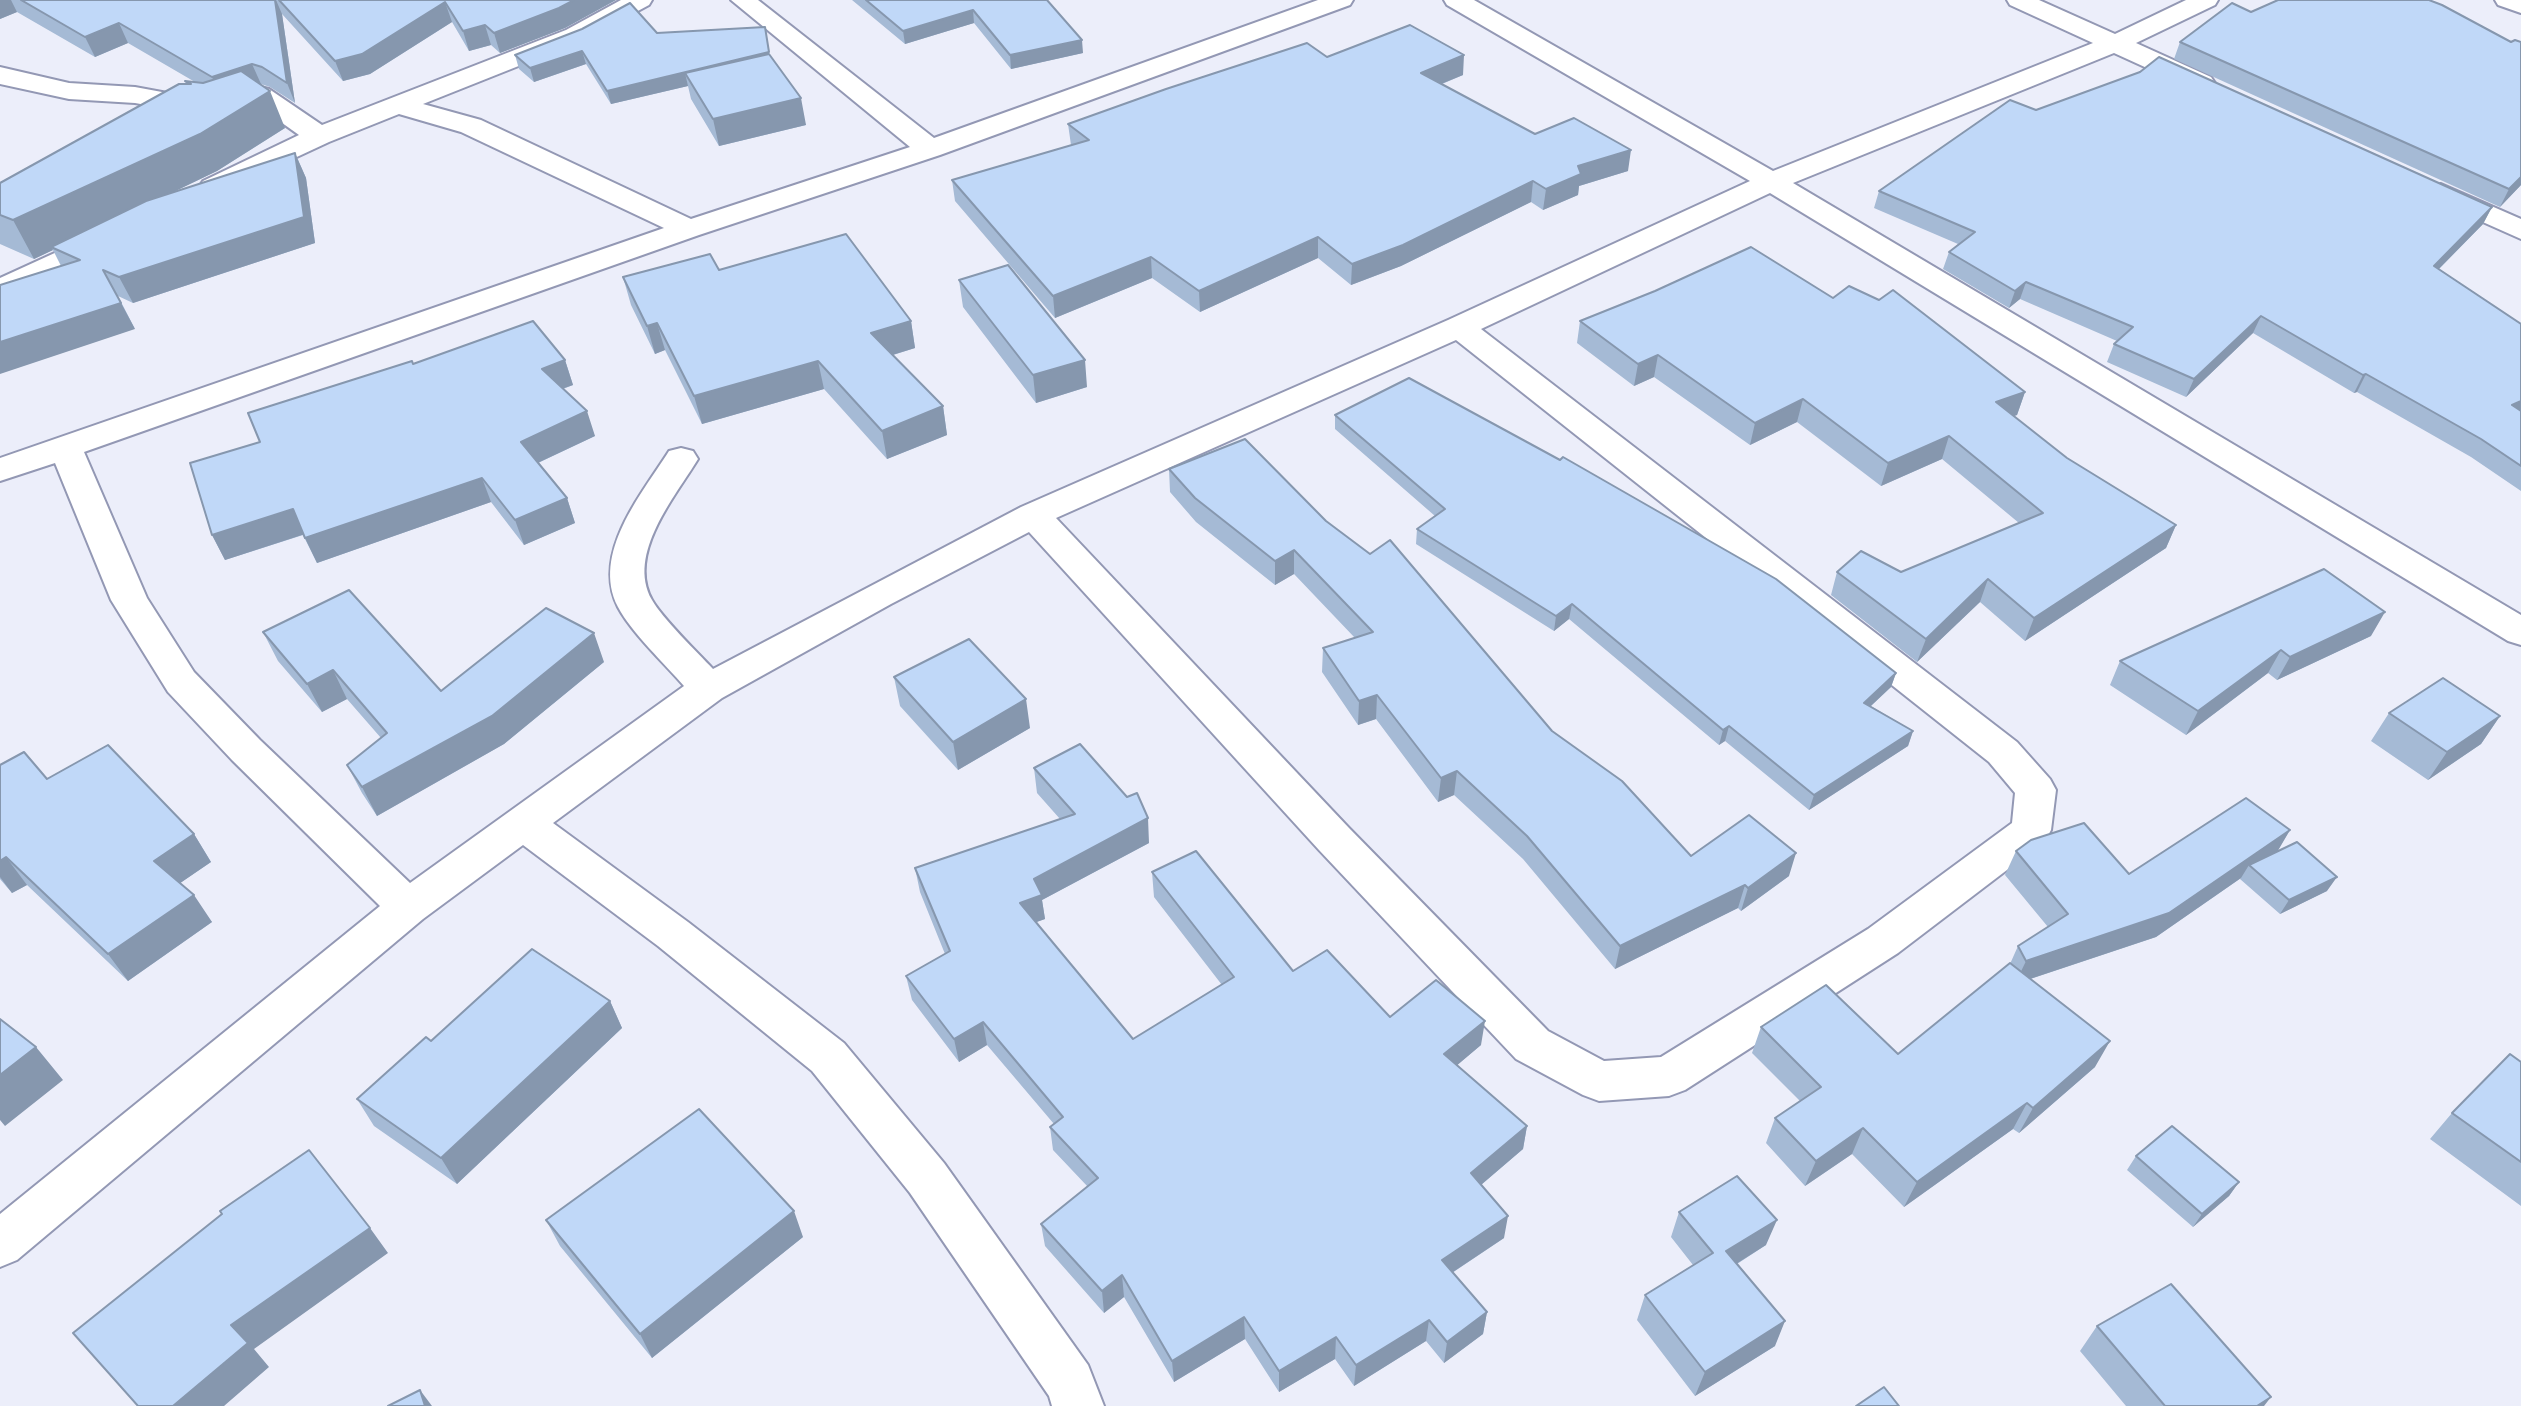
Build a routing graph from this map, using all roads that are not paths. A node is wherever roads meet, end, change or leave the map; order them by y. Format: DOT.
graph roads {
  1 [pos="640,0"];
  2 [pos="743,0"];
  3 [pos="1340,0"];
  4 [pos="1456,0"];
  5 [pos="2019,0"];
  6 [pos="2206,0"];
  7 [pos="2507,0"];
  8 [pos="2521,6"];
  9 [pos="2116,43"];
  10 [pos="0,75"];
  11 [pos="2230,95"];
  12 [pos="400,106"];
  13 [pos="319,136"];
  14 [pos="930,149"];
  15 [pos="1771,182"];
  16 [pos="2420,183"];
  17 [pos="184,201"];
  18 [pos="135,225"];
  19 [pos="689,229"];
  20 [pos="2521,230"];
  21 [pos="0,290"];
  22 [pos="1459,327"];
  23 [pos="65,447"];
  24 [pos="681,459"];
  25 [pos="0,470"];
  26 [pos="1033,515"];
  27 [pos="2521,632"];
  28 [pos="708,688"];
  29 [pos="522,822"];
  30 [pos="408,907"];
  31 [pos="0,1244"];
  32 [pos="1078,1406"];
  1 -- 12 [label="street"];
  2 -- 14 [label="street"];
  3 -- 14 [label="street"];
  4 -- 15 [label="street"];
  5 -- 9 [label="street"];
  6 -- 9 [label="street"];
  7 -- 8 [label="street"];
  9 -- 11 [label="street"];
  9 -- 15 [label="street"];
  10 -- 13 [label="street"];
  12 -- 13 [label="street"];
  12 -- 19 [label="street"];
  13 -- 17 [label="street"];
  14 -- 19 [label="street"];
  15 -- 22 [label="street"];
  15 -- 27 [label="street"];
  16 -- 20 [label="street"];
  18 -- 21 [label="street"];
  19 -- 23 [label="street"];
  22 -- 26 [label="street"];
  22 -- 26 [label="street"];
  23 -- 25 [label="street"];
  23 -- 30 [label="street"];
  24 -- 28 [label="street"];
  26 -- 28 [label="street"];
  28 -- 29 [label="street"];
  29 -- 30 [label="street"];
  29 -- 32 [label="street"];
  30 -- 31 [label="street"];
}
